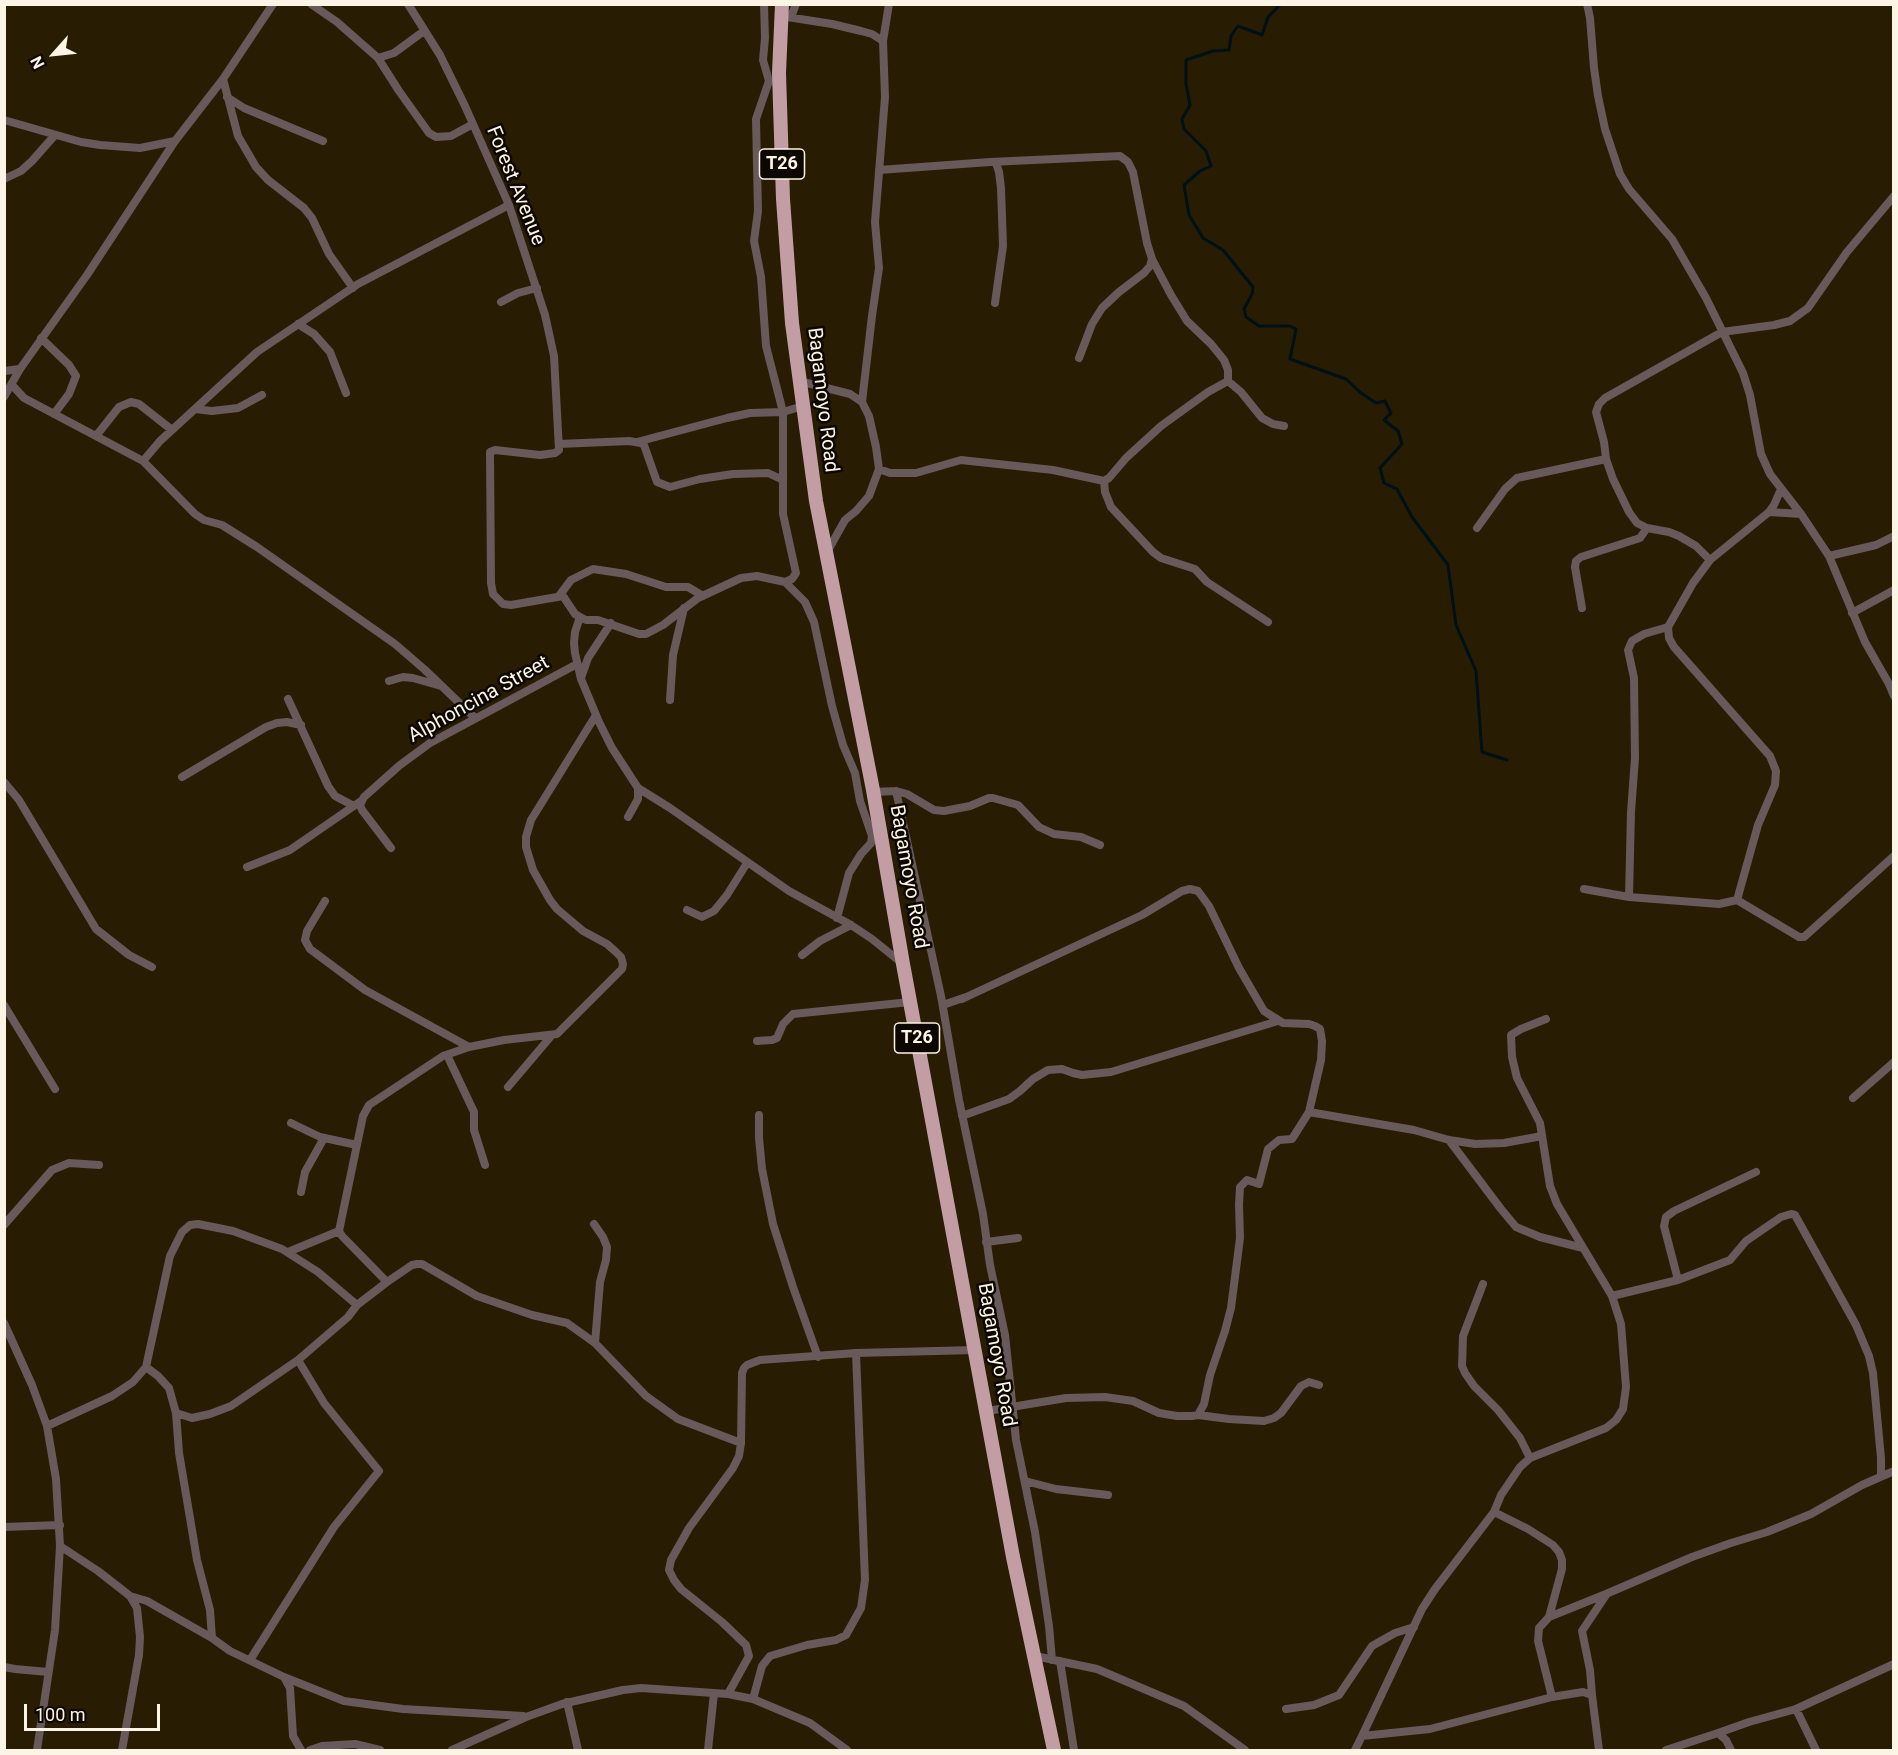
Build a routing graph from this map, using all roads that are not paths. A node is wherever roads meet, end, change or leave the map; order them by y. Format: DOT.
graph roads {
  1 [pos="273,4"];
  2 [pos="311,4"];
  3 [pos="408,4"];
  4 [pos="764,4"];
  5 [pos="796,4"];
  6 [pos="889,4"];
  7 [pos="1587,4"];
  8 [pos="785,13"];
  9 [pos="424,30"];
  10 [pos="884,41"];
  11 [pos="378,58"];
  12 [pos="223,79"];
  13 [pos="227,97"];
  14 [pos="4,120"];
  15 [pos="473,124"];
  16 [pos="55,135"];
  17 [pos="175,141"];
  18 [pos="322,141"];
  19 [pos="996,163"];
  20 [pos="879,170"];
  21 [pos="4,179"];
  22 [pos="1893,196"];
  23 [pos="509,205"];
  24 [pos="1152,259"];
  25 [pos="353,288"];
  26 [pos="537,288"];
  27 [pos="501,303"];
  28 [pos="995,303"];
  29 [pos="298,324"];
  30 [pos="1722,332"];
  31 [pos="41,338"];
  32 [pos="1079,358"];
  33 [pos="20,369"];
  34 [pos="4,371"];
  35 [pos="799,381"];
  36 [pos="1228,381"];
  37 [pos="12,385"];
  38 [pos="346,393"];
  39 [pos="261,395"];
  40 [pos="4,397"];
  41 [pos="862,402"];
  42 [pos="803,406"];
  43 [pos="195,410"];
  44 [pos="783,412"];
  45 [pos="54,414"];
  46 [pos="1284,426"];
  47 [pos="172,430"];
  48 [pos="96,436"];
  49 [pos="637,442"];
  50 [pos="559,444"];
  51 [pos="1606,459"];
  52 [pos="143,461"];
  53 [pos="879,469"];
  54 [pos="783,480"];
  55 [pos="1104,481"];
  56 [pos="1780,489"];
  57 [pos="1769,512"];
  58 [pos="1801,514"];
  59 [pos="1477,528"];
  60 [pos="1647,528"];
  61 [pos="1893,536"];
  62 [pos="826,555"];
  63 [pos="1829,556"];
  64 [pos="1710,560"];
  65 [pos="785,582"];
  66 [pos="1893,590"];
  67 [pos="559,596"];
  68 [pos="703,596"];
  69 [pos="684,608"];
  70 [pos="1582,608"];
  71 [pos="1852,613"];
  72 [pos="580,617"];
  73 [pos="1268,622"];
  74 [pos="611,624"];
  75 [pos="1668,627"];
  76 [pos="577,664"];
  77 [pos="581,679"];
  78 [pos="388,681"];
  79 [pos="441,686"];
  80 [pos="1893,696"];
  81 [pos="288,699"];
  82 [pos="670,700"];
  83 [pos="596,715"];
  84 [pos="475,718"];
  85 [pos="301,725"];
  86 [pos="182,777"];
  87 [pos="4,782"];
  88 [pos="638,788"];
  89 [pos="896,791"];
  90 [pos="873,792"];
  91 [pos="358,804"];
  92 [pos="628,817"];
  93 [pos="1101,845"];
  94 [pos="391,848"];
  95 [pos="1893,856"];
  96 [pos="747,863"];
  97 [pos="247,867"];
  98 [pos="1584,889"];
  99 [pos="1629,897"];
  100 [pos="1737,900"];
  101 [pos="325,901"];
  102 [pos="687,910"];
  103 [pos="837,918"];
  104 [pos="851,925"];
  105 [pos="1101,940"];
  106 [pos="802,955"];
  107 [pos="903,964"];
  108 [pos="152,967"];
  109 [pos="962,999"];
  110 [pos="910,1002"];
  111 [pos="943,1005"];
  112 [pos="6,1010"];
  113 [pos="1546,1019"];
  114 [pos="1278,1021"];
  115 [pos="552,1035"];
  116 [pos="757,1041"];
  117 [pos="469,1047"];
  118 [pos="447,1054"];
  119 [pos="1893,1062"];
  120 [pos="508,1087"];
  121 [pos="54,1089"];
  122 [pos="1853,1098"];
  123 [pos="1309,1112"];
  124 [pos="759,1115"];
  125 [pos="962,1116"];
  126 [pos="291,1124"];
  127 [pos="1542,1136"];
  128 [pos="324,1138"];
  129 [pos="1449,1140"];
  130 [pos="357,1145"];
  131 [pos="99,1165"];
  132 [pos="485,1165"];
  133 [pos="1756,1172"];
  134 [pos="301,1192"];
  135 [pos="594,1224"];
  136 [pos="4,1225"];
  137 [pos="339,1231"];
  138 [pos="1018,1238"];
  139 [pos="986,1242"];
  140 [pos="1583,1248"];
  141 [pos="288,1252"];
  142 [pos="1678,1280"];
  143 [pos="387,1282"];
  144 [pos="1483,1284"];
  145 [pos="1612,1296"];
  146 [pos="357,1305"];
  147 [pos="4,1323"];
  148 [pos="595,1343"];
  149 [pos="976,1350"];
  150 [pos="856,1353"];
  151 [pos="818,1357"];
  152 [pos="298,1360"];
  153 [pos="146,1367"];
  154 [pos="1319,1384"];
  155 [pos="1012,1406"];
  156 [pos="987,1411"];
  157 [pos="176,1413"];
  158 [pos="1197,1415"];
  159 [pos="47,1426"];
  160 [pos="741,1443"];
  161 [pos="1530,1458"];
  162 [pos="1893,1471"];
  163 [pos="1881,1476"];
  164 [pos="1025,1482"];
  165 [pos="1108,1495"];
  166 [pos="1494,1512"];
  167 [pos="60,1525"];
  168 [pos="4,1527"];
  169 [pos="60,1546"];
  170 [pos="1606,1594"];
  171 [pos="130,1596"];
  172 [pos="1549,1617"];
  173 [pos="1414,1627"];
  174 [pos="212,1638"];
  175 [pos="1035,1656"];
  176 [pos="250,1660"];
  177 [pos="1056,1660"];
  178 [pos="1893,1664"];
  179 [pos="4,1667"];
  180 [pos="48,1672"];
  181 [pos="284,1677"];
  182 [pos="714,1693"];
  183 [pos="728,1694"];
  184 [pos="1592,1695"];
  185 [pos="1552,1697"];
  186 [pos="753,1699"];
  187 [pos="567,1702"];
  188 [pos="1286,1709"];
  189 [pos="1796,1709"];
  190 [pos="526,1717"];
  191 [pos="1718,1733"];
  192 [pos="1362,1736"];
  193 [pos="37,1750"];
  194 [pos="122,1750"];
  195 [pos="302,1750"];
  196 [pos="310,1750"];
  197 [pos="380,1750"];
  198 [pos="452,1750"];
  199 [pos="578,1750"];
  200 [pos="708,1750"];
  201 [pos="847,1750"];
  202 [pos="1054,1750"];
  203 [pos="1074,1750"];
  204 [pos="1245,1750"];
  205 [pos="1355,1750"];
  206 [pos="1599,1750"];
  207 [pos="1666,1750"];
  208 [pos="1731,1750"];
  209 [pos="1816,1750"];
  1 -- 12 [label="street"];
  2 -- 11 [label="street"];
  3 -- 9 [label="street, Forest Avenue"];
  4 -- 44 [label="street"];
  5 -- 8 [label="street"];
  6 -- 10 [label="street"];
  7 -- 30 [label="street"];
  8 -- 10 [label="street"];
  8 -- 35 [label="highway, Bagamoyo Road / T26"];
  9 -- 11 [label="street"];
  9 -- 15 [label="street, Forest Avenue"];
  10 -- 20 [label="street"];
  11 -- 15 [label="street"];
  12 -- 13 [label="street"];
  12 -- 17 [label="street"];
  13 -- 18 [label="street"];
  13 -- 25 [label="street"];
  14 -- 16 [label="street"];
  15 -- 23 [label="street, Forest Avenue"];
  16 -- 17 [label="street"];
  16 -- 21 [label="street"];
  17 -- 31 [label="street"];
  19 -- 20 [label="street"];
  19 -- 24 [label="street"];
  19 -- 28 [label="street"];
  20 -- 41 [label="street"];
  22 -- 30 [label="street"];
  23 -- 25 [label="street"];
  23 -- 26 [label="street, Forest Avenue"];
  24 -- 32 [label="street"];
  24 -- 36 [label="street"];
  25 -- 29 [label="street"];
  26 -- 27 [label="street"];
  26 -- 50 [label="street, Forest Avenue"];
  29 -- 38 [label="street"];
  29 -- 43 [label="street"];
  30 -- 51 [label="street"];
  30 -- 56 [label="street"];
  31 -- 33 [label="street"];
  31 -- 45 [label="street"];
  33 -- 34 [label="street"];
  33 -- 37 [label="street"];
  35 -- 41 [label="street"];
  35 -- 42 [label="highway, Bagamoyo Road / T26"];
  36 -- 46 [label="street"];
  36 -- 55 [label="street"];
  37 -- 40 [label="street"];
  37 -- 45 [label="street"];
  39 -- 43 [label="street"];
  41 -- 53 [label="street"];
  42 -- 44 [label="street"];
  42 -- 62 [label="highway, Bagamoyo Road / T26"];
  43 -- 47 [label="street"];
  44 -- 49 [label="street"];
  44 -- 54 [label="street"];
  45 -- 48 [label="street"];
  47 -- 48 [label="street"];
  47 -- 52 [label="street"];
  48 -- 52 [label="street"];
  49 -- 50 [label="street"];
  49 -- 54 [label="street"];
  50 -- 67 [label="street"];
  51 -- 59 [label="street"];
  51 -- 60 [label="street"];
  52 -- 79 [label="street"];
  53 -- 55 [label="street"];
  53 -- 62 [label="street"];
  54 -- 65 [label="street"];
  55 -- 73 [label="street"];
  56 -- 57 [label="street"];
  56 -- 58 [label="street"];
  57 -- 58 [label="street"];
  57 -- 64 [label="street"];
  58 -- 63 [label="street"];
  60 -- 64 [label="street"];
  60 -- 70 [label="street"];
  61 -- 63 [label="street"];
  62 -- 90 [label="highway, Bagamoyo Road / T26"];
  63 -- 71 [label="street"];
  64 -- 75 [label="street"];
  65 -- 68 [label="street"];
  65 -- 103 [label="street"];
  66 -- 71 [label="street"];
  67 -- 68 [label="street"];
  67 -- 72 [label="street"];
  68 -- 69 [label="street"];
  69 -- 74 [label="street"];
  69 -- 82 [label="street"];
  71 -- 80 [label="street"];
  72 -- 74 [label="street"];
  72 -- 76 [label="street"];
  74 -- 77 [label="street"];
  75 -- 99 [label="street"];
  75 -- 100 [label="street"];
  76 -- 77 [label="street"];
  76 -- 84 [label="street, Alphoncina Street"];
  77 -- 83 [label="street"];
  78 -- 79 [label="street"];
  79 -- 84 [label="street"];
  81 -- 85 [label="street"];
  83 -- 88 [label="street"];
  83 -- 115 [label="street"];
  84 -- 91 [label="street, Alphoncina Street"];
  85 -- 86 [label="street"];
  85 -- 91 [label="street"];
  87 -- 108 [label="street"];
  88 -- 92 [label="street"];
  88 -- 96 [label="street"];
  89 -- 90 [label="street"];
  89 -- 93 [label="street"];
  89 -- 111 [label="street"];
  90 -- 107 [label="highway, Bagamoyo Road / T26"];
  91 -- 94 [label="street"];
  91 -- 97 [label="street, Alphoncina Street"];
  95 -- 100 [label="street"];
  96 -- 102 [label="street"];
  96 -- 103 [label="street"];
  98 -- 99 [label="street"];
  99 -- 100 [label="street"];
  101 -- 117 [label="street"];
  103 -- 104 [label="street"];
  104 -- 106 [label="street"];
  104 -- 107 [label="street"];
  105 -- 109 [label="street"];
  107 -- 110 [label="highway, Bagamoyo Road / T26"];
  109 -- 111 [label="street"];
  109 -- 114 [label="street"];
  110 -- 116 [label="street"];
  110 -- 149 [label="highway, Bagamoyo Road / T26"];
  111 -- 125 [label="street"];
  112 -- 121 [label="street"];
  113 -- 127 [label="street"];
  114 -- 123 [label="street"];
  114 -- 125 [label="street"];
  115 -- 117 [label="street"];
  115 -- 120 [label="street"];
  117 -- 118 [label="street"];
  118 -- 130 [label="street"];
  118 -- 132 [label="street"];
  119 -- 122 [label="street"];
  123 -- 129 [label="street"];
  123 -- 158 [label="street"];
  124 -- 151 [label="street"];
  125 -- 139 [label="street"];
  126 -- 128 [label="street"];
  127 -- 129 [label="street"];
  127 -- 140 [label="street"];
  128 -- 130 [label="street"];
  128 -- 134 [label="street"];
  129 -- 140 [label="street"];
  130 -- 137 [label="street"];
  131 -- 136 [label="street"];
  133 -- 142 [label="street"];
  135 -- 148 [label="street"];
  137 -- 141 [label="street"];
  137 -- 143 [label="street"];
  138 -- 139 [label="street"];
  139 -- 155 [label="street"];
  140 -- 145 [label="street"];
  141 -- 146 [label="street"];
  141 -- 153 [label="street"];
  142 -- 145 [label="street"];
  142 -- 163 [label="street"];
  143 -- 146 [label="street"];
  143 -- 148 [label="street"];
  144 -- 161 [label="street"];
  145 -- 161 [label="street"];
  146 -- 152 [label="street"];
  147 -- 159 [label="street"];
  148 -- 160 [label="street"];
  149 -- 150 [label="street"];
  149 -- 156 [label="highway, Bagamoyo Road / T26"];
  150 -- 151 [label="street"];
  150 -- 186 [label="street"];
  151 -- 160 [label="street"];
  152 -- 157 [label="street"];
  152 -- 176 [label="street"];
  153 -- 157 [label="street"];
  153 -- 159 [label="street"];
  154 -- 158 [label="street"];
  155 -- 156 [label="street"];
  155 -- 158 [label="street"];
  155 -- 164 [label="street"];
  156 -- 175 [label="highway, Bagamoyo Road / T26"];
  157 -- 174 [label="street"];
  159 -- 167 [label="street"];
  160 -- 183 [label="street"];
  161 -- 166 [label="street"];
  162 -- 163 [label="street"];
  163 -- 170 [label="street"];
  164 -- 165 [label="street"];
  164 -- 177 [label="street"];
  166 -- 172 [label="street"];
  166 -- 173 [label="street"];
  167 -- 168 [label="street"];
  167 -- 169 [label="street"];
  169 -- 171 [label="street"];
  169 -- 180 [label="street"];
  170 -- 172 [label="street"];
  170 -- 184 [label="street"];
  171 -- 174 [label="street"];
  171 -- 194 [label="street"];
  172 -- 185 [label="street"];
  173 -- 188 [label="street"];
  173 -- 192 [label="street"];
  174 -- 176 [label="street"];
  175 -- 177 [label="street"];
  175 -- 202 [label="highway, Bagamoyo Road / T26"];
  176 -- 181 [label="street"];
  177 -- 203 [label="street"];
  177 -- 204 [label="street"];
  178 -- 189 [label="street"];
  179 -- 180 [label="street"];
  180 -- 193 [label="street"];
  181 -- 190 [label="street"];
  181 -- 195 [label="street"];
  182 -- 183 [label="street"];
  182 -- 187 [label="street"];
  182 -- 200 [label="street"];
  183 -- 186 [label="street"];
  184 -- 185 [label="street"];
  184 -- 206 [label="street"];
  185 -- 192 [label="street"];
  186 -- 201 [label="street"];
  187 -- 190 [label="street"];
  187 -- 199 [label="street"];
  189 -- 191 [label="street"];
  189 -- 209 [label="street"];
  190 -- 198 [label="street"];
  191 -- 207 [label="street"];
  191 -- 208 [label="street"];
  192 -- 205 [label="street"];
  196 -- 197 [label="street"];
}
